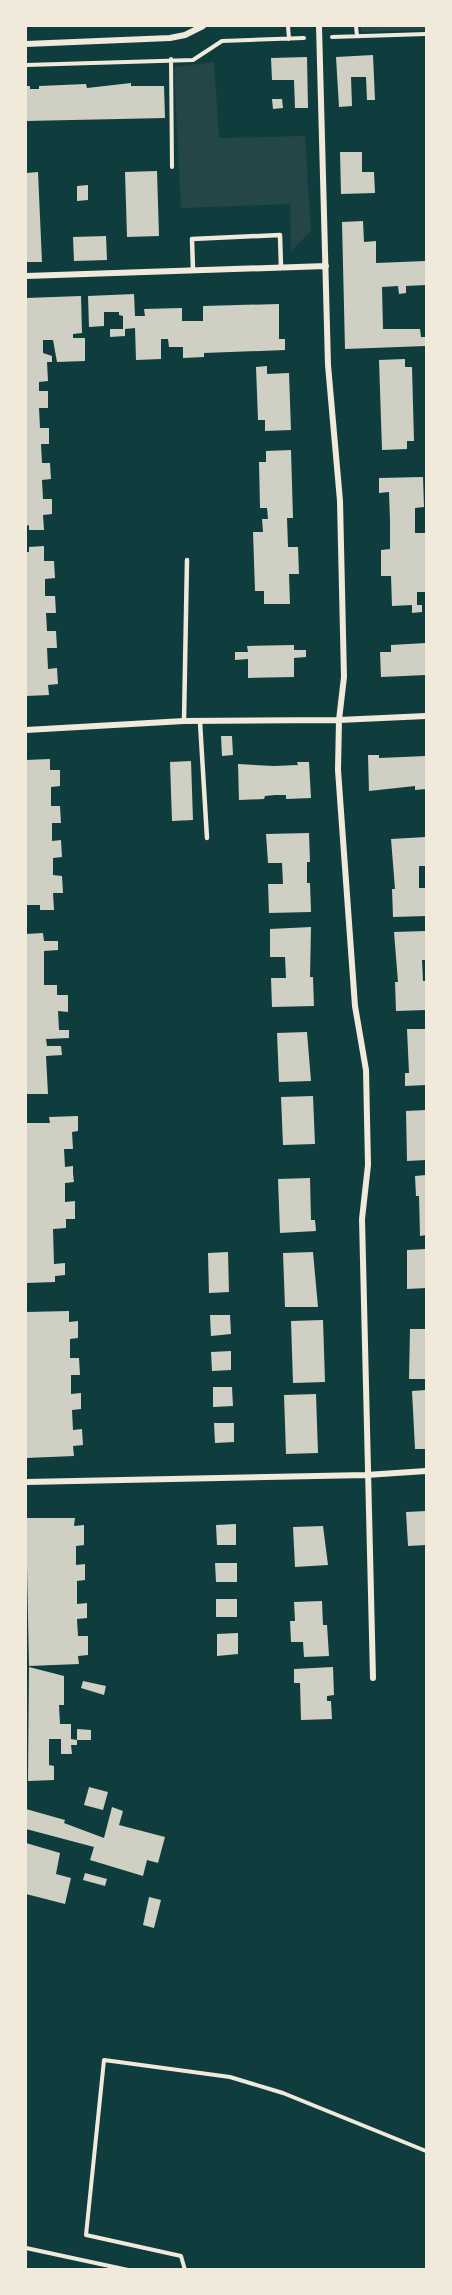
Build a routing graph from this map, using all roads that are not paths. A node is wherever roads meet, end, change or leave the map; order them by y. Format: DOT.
graph roads {
  1 [pos="203,26"];
  2 [pos="319,26"];
  3 [pos="26,44"];
  4 [pos="326,266"];
  5 [pos="281,268"];
  6 [pos="193,270"];
  7 [pos="26,276"];
  8 [pos="187,560"];
  9 [pos="426,716"];
  10 [pos="339,720"];
  11 [pos="184,721"];
  12 [pos="200,722"];
  13 [pos="26,730"];
  14 [pos="207,838"];
  15 [pos="426,1471"];
  16 [pos="366,1475"];
  17 [pos="26,1482"];
  18 [pos="373,1678"];
  1 -- 3 [label="street"];
  2 -- 4 [label="street"];
  4 -- 5 [label="street"];
  4 -- 10 [label="street"];
  5 -- 6 [label="street"];
  5 -- 6 [label="lane"];
  6 -- 7 [label="street"];
  8 -- 11 [label="lane"];
  9 -- 10 [label="street"];
  10 -- 12 [label="street"];
  10 -- 16 [label="street"];
  11 -- 12 [label="street"];
  11 -- 13 [label="street"];
  12 -- 14 [label="lane"];
  15 -- 16 [label="street"];
  16 -- 17 [label="street"];
  16 -- 18 [label="street"];
}
